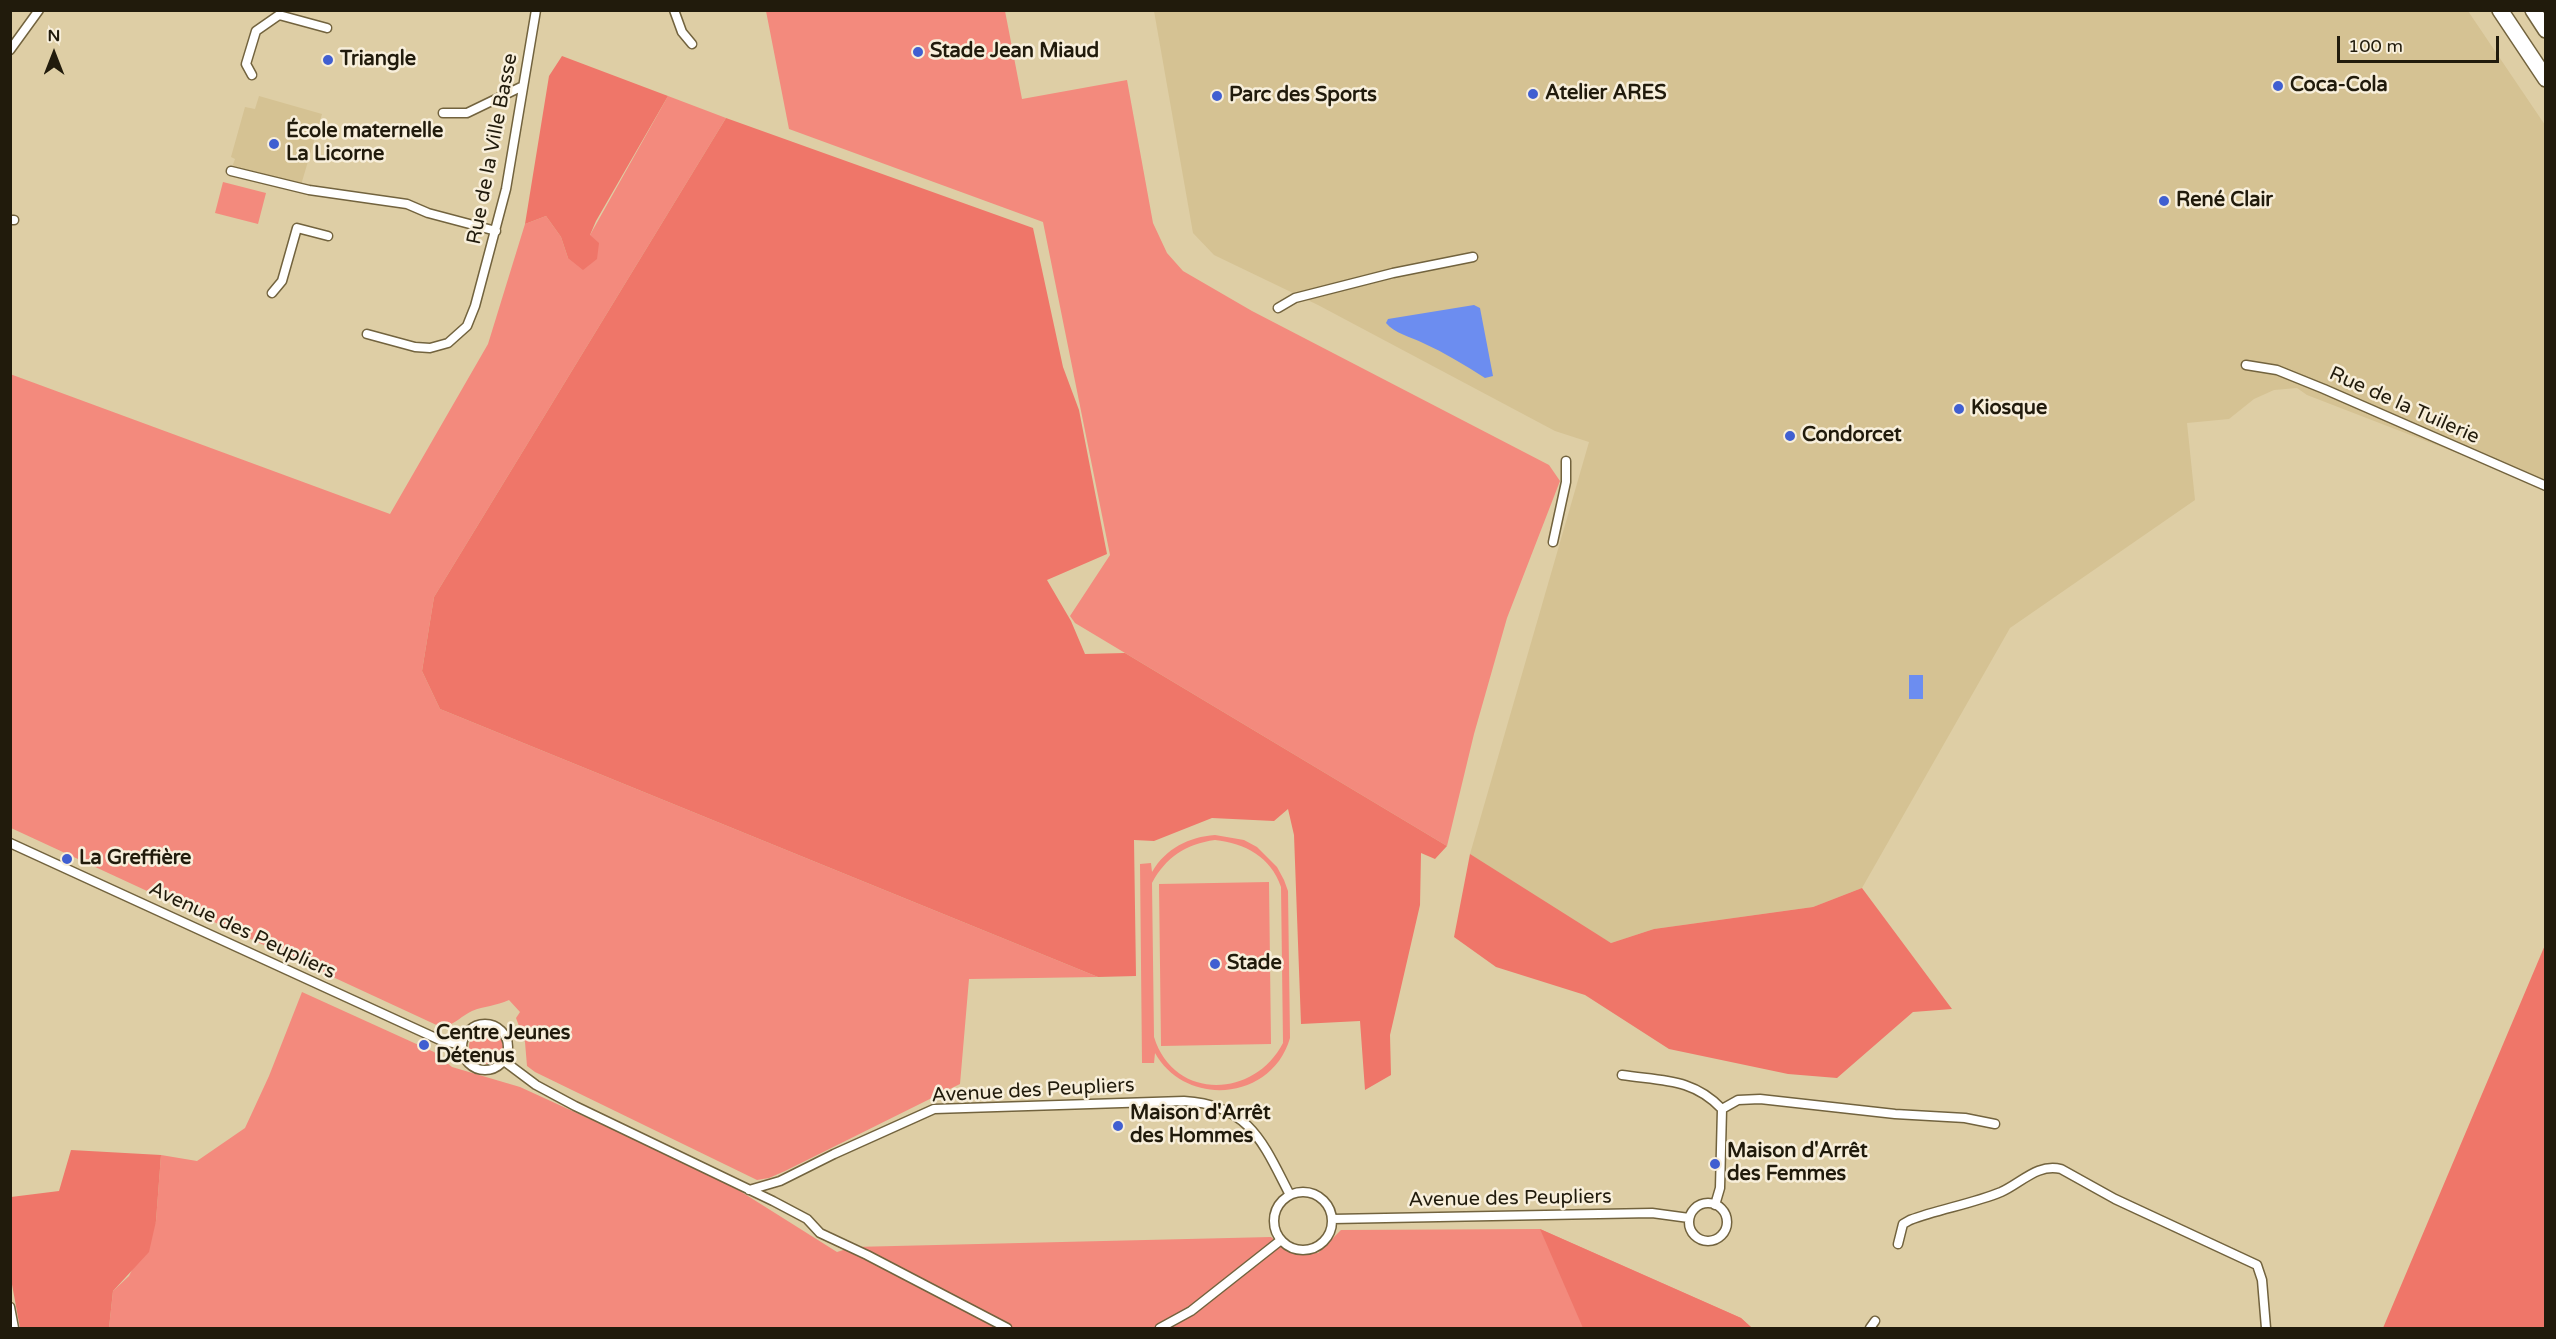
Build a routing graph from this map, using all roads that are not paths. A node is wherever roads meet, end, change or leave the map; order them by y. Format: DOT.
graph roads {
  1 [pos="39,10"];
  2 [pos="536,10"];
  3 [pos="674,10"];
  4 [pos="2500,10"];
  5 [pos="2533,10"];
  6 [pos="280,13"];
  7 [pos="327,28"];
  8 [pos="2546,30"];
  9 [pos="692,44"];
  10 [pos="10,50"];
  11 [pos="252,75"];
  12 [pos="2546,79"];
  13 [pos="523,86"];
  14 [pos="443,113"];
  15 [pos="231,171"];
  16 [pos="496,231"];
  17 [pos="328,236"];
  18 [pos="1473,257"];
  19 [pos="272,292"];
  20 [pos="1278,308"];
  21 [pos="368,334"];
  22 [pos="2246,365"];
  23 [pos="1566,461"];
  24 [pos="2546,486"];
  25 [pos="1553,542"];
  26 [pos="10,843"];
  27 [pos="462,1045"];
  28 [pos="504,1061"];
  29 [pos="1622,1075"];
  30 [pos="1722,1109"];
  31 [pos="1995,1125"];
  32 [pos="748,1190"];
  33 [pos="1290,1195"];
  34 [pos="1715,1205"];
  35 [pos="1689,1218"];
  36 [pos="1332,1219"];
  37 [pos="1281,1240"];
  38 [pos="1898,1244"];
  39 [pos="10,1307"];
  40 [pos="14,1329"];
  41 [pos="1007,1329"];
  42 [pos="1160,1329"];
  43 [pos="2266,1329"];
  1 -- 10 [label="street"];
  2 -- 13 [label="street, Rue de la Ville Basse"];
  3 -- 9 [label="street"];
  4 -- 12 [label="highway"];
  5 -- 8 [label="highway"];
  6 -- 7 [label="street"];
  6 -- 11 [label="street"];
  13 -- 14 [label="street"];
  13 -- 16 [label="street, Rue de la Ville Basse"];
  15 -- 16 [label="street"];
  16 -- 21 [label="street, Rue de la Ville Basse"];
  17 -- 19 [label="street"];
  18 -- 20 [label="street"];
  22 -- 24 [label="street, Rue de la Tuilerie"];
  23 -- 25 [label="street"];
  26 -- 27 [label="street, Avenue des Peupliers"];
  27 -- 28 [label="street"];
  27 -- 28 [label="street"];
  28 -- 32 [label="street"];
  29 -- 30 [label="street"];
  30 -- 31 [label="street"];
  30 -- 34 [label="street"];
  32 -- 33 [label="street, Avenue des Peupliers"];
  32 -- 41 [label="street"];
  33 -- 36 [label="street"];
  33 -- 37 [label="street"];
  34 -- 35 [label="street"];
  34 -- 35 [label="street"];
  35 -- 36 [label="street, Avenue des Peupliers"];
  36 -- 37 [label="street"];
  37 -- 42 [label="street"];
  38 -- 43 [label="street"];
  39 -- 40 [label="street"];
}
